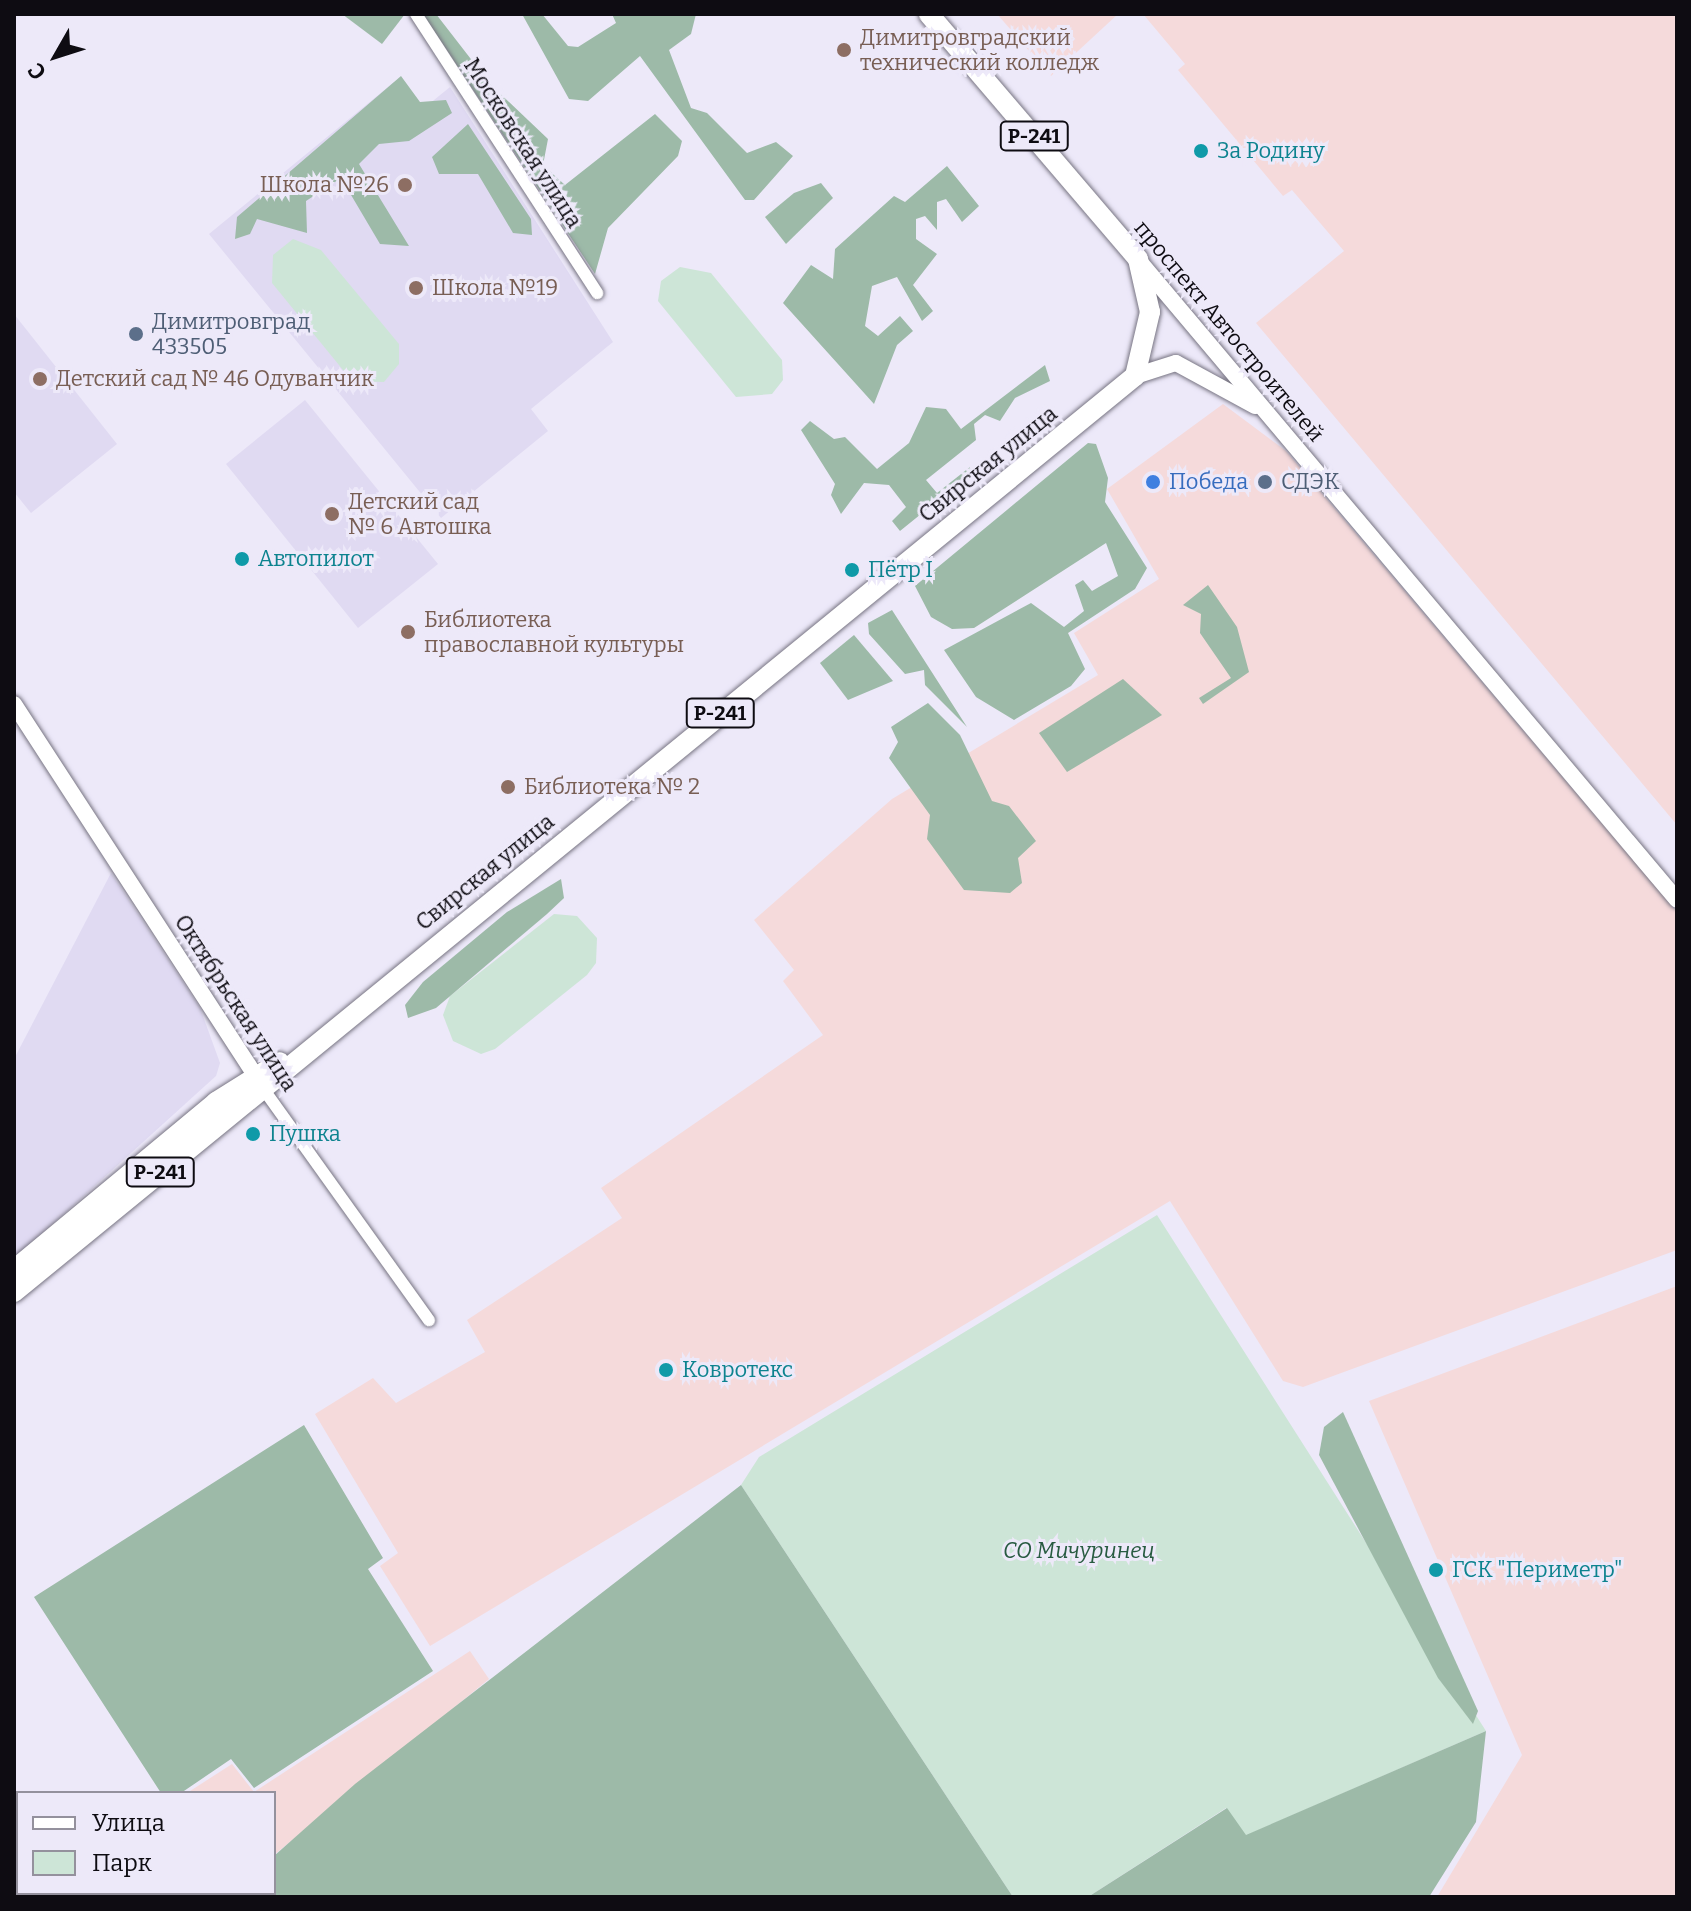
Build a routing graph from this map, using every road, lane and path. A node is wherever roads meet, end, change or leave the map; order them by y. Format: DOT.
graph roads {
  1 [pos="416,14"];
  2 [pos="929,14"];
  3 [pos="1138,259"];
  4 [pos="597,293"];
  5 [pos="1135,376"];
  6 [pos="1267,413"];
  7 [pos="14,704"];
  8 [pos="1677,900"];
  9 [pos="258,1081"];
  10 [pos="14,1270"];
  11 [pos="14,1292"];
  12 [pos="429,1320"];
  1 -- 4 [label="street, Московская улица"];
  2 -- 3 [label="highway, проспект Автостроителей / Р-241"];
  3 -- 5 [label="highway, Р-241"];
  3 -- 6 [label="main road, проспект Автостроителей"];
  5 -- 6 [label="main road, Свирская улица"];
  5 -- 9 [label="highway, Свирская улица / Р-241"];
  6 -- 8 [label="main road, проспект Автостроителей"];
  7 -- 9 [label="main road, Октябрьская улица"];
  9 -- 10 [label="highway, Р-241"];
  9 -- 11 [label="highway, Свирская улица / Р-241"];
  9 -- 12 [label="street, Октябрьская улица"];
}
